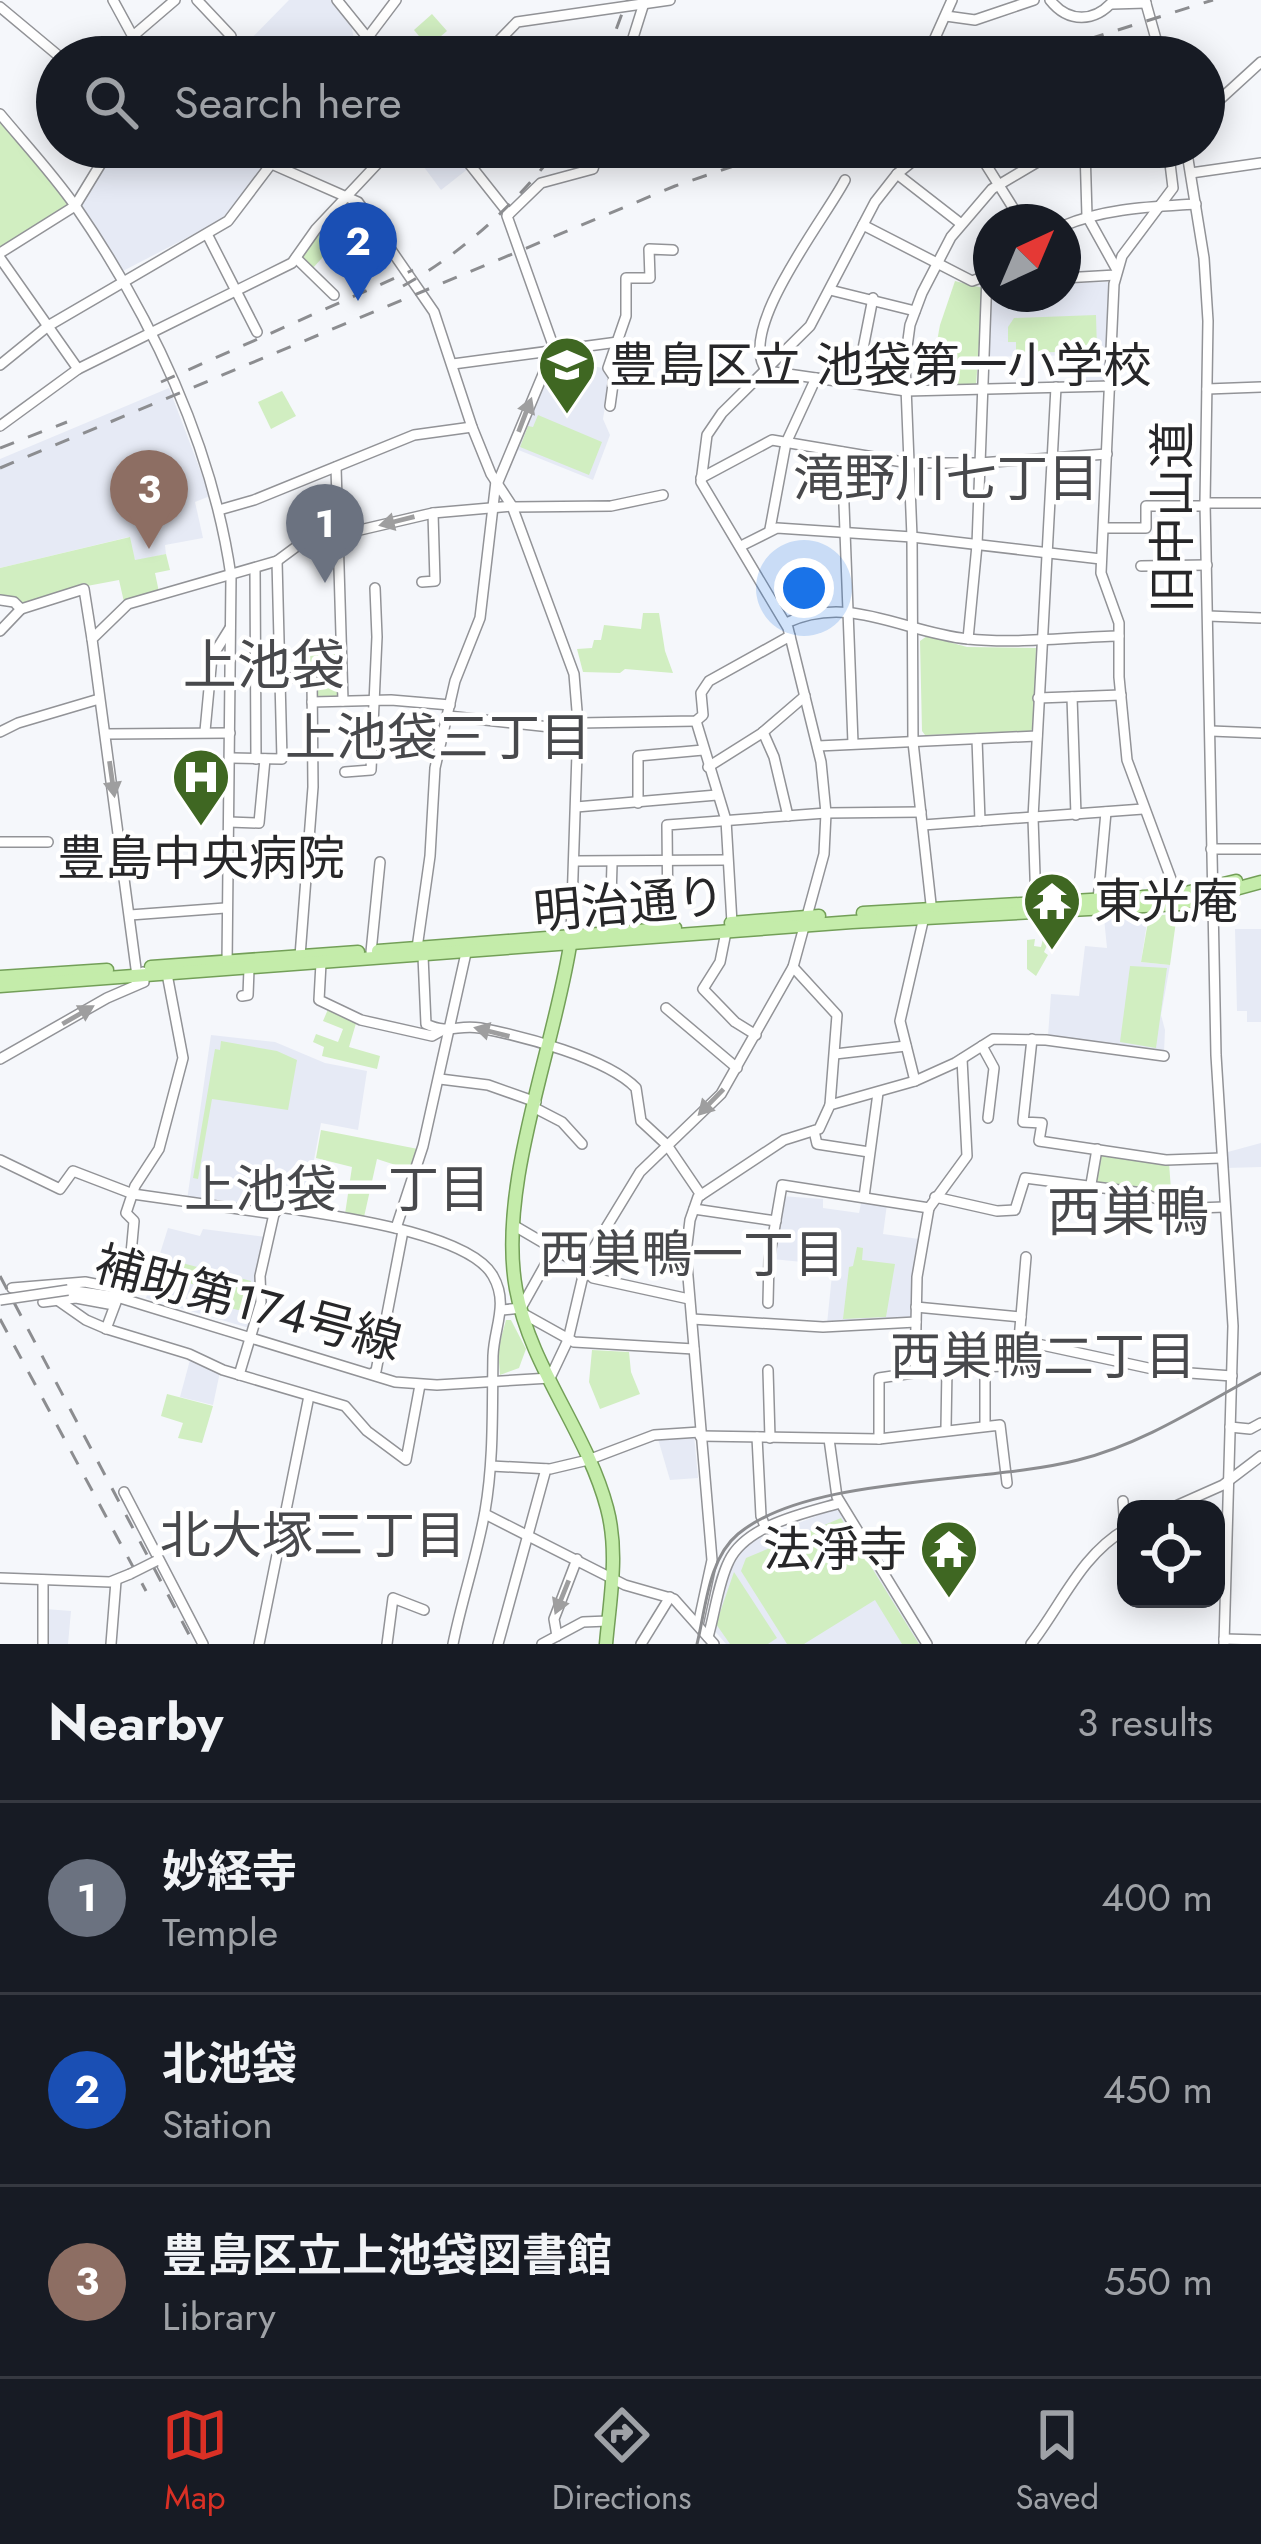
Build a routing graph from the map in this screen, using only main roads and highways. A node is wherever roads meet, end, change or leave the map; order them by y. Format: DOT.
graph roads {
  1 [pos="1261,878"];
  2 [pos="1212,892"];
  3 [pos="928,913"];
  4 [pos="729,927"];
  5 [pos="571,940"];
  6 [pos="420,952"];
  7 [pos="227,966"];
  8 [pos="140,972"];
  9 [pos="0,976"];
  10 [pos="0,986"];
  11 [pos="606,1644"];
  1 -- 2 [label="main road, 明治通り"];
  2 -- 3 [label="main road, 明治通り"];
  2 -- 3 [label="main road, 明治通り"];
  3 -- 4 [label="main road, 明治通り"];
  4 -- 5 [label="main road, 明治通り"];
  4 -- 5 [label="main road, 明治通り"];
  5 -- 6 [label="main road, 明治通り"];
  5 -- 6 [label="main road, 明治通り"];
  5 -- 11 [label="main road"];
  6 -- 7 [label="main road, 明治通り"];
  6 -- 7 [label="main road, 明治通り"];
  7 -- 8 [label="main road, 明治通り"];
  7 -- 8 [label="main road, 明治通り"];
  8 -- 9 [label="main road, 明治通り"];
  8 -- 10 [label="main road, 明治通り"];
}
